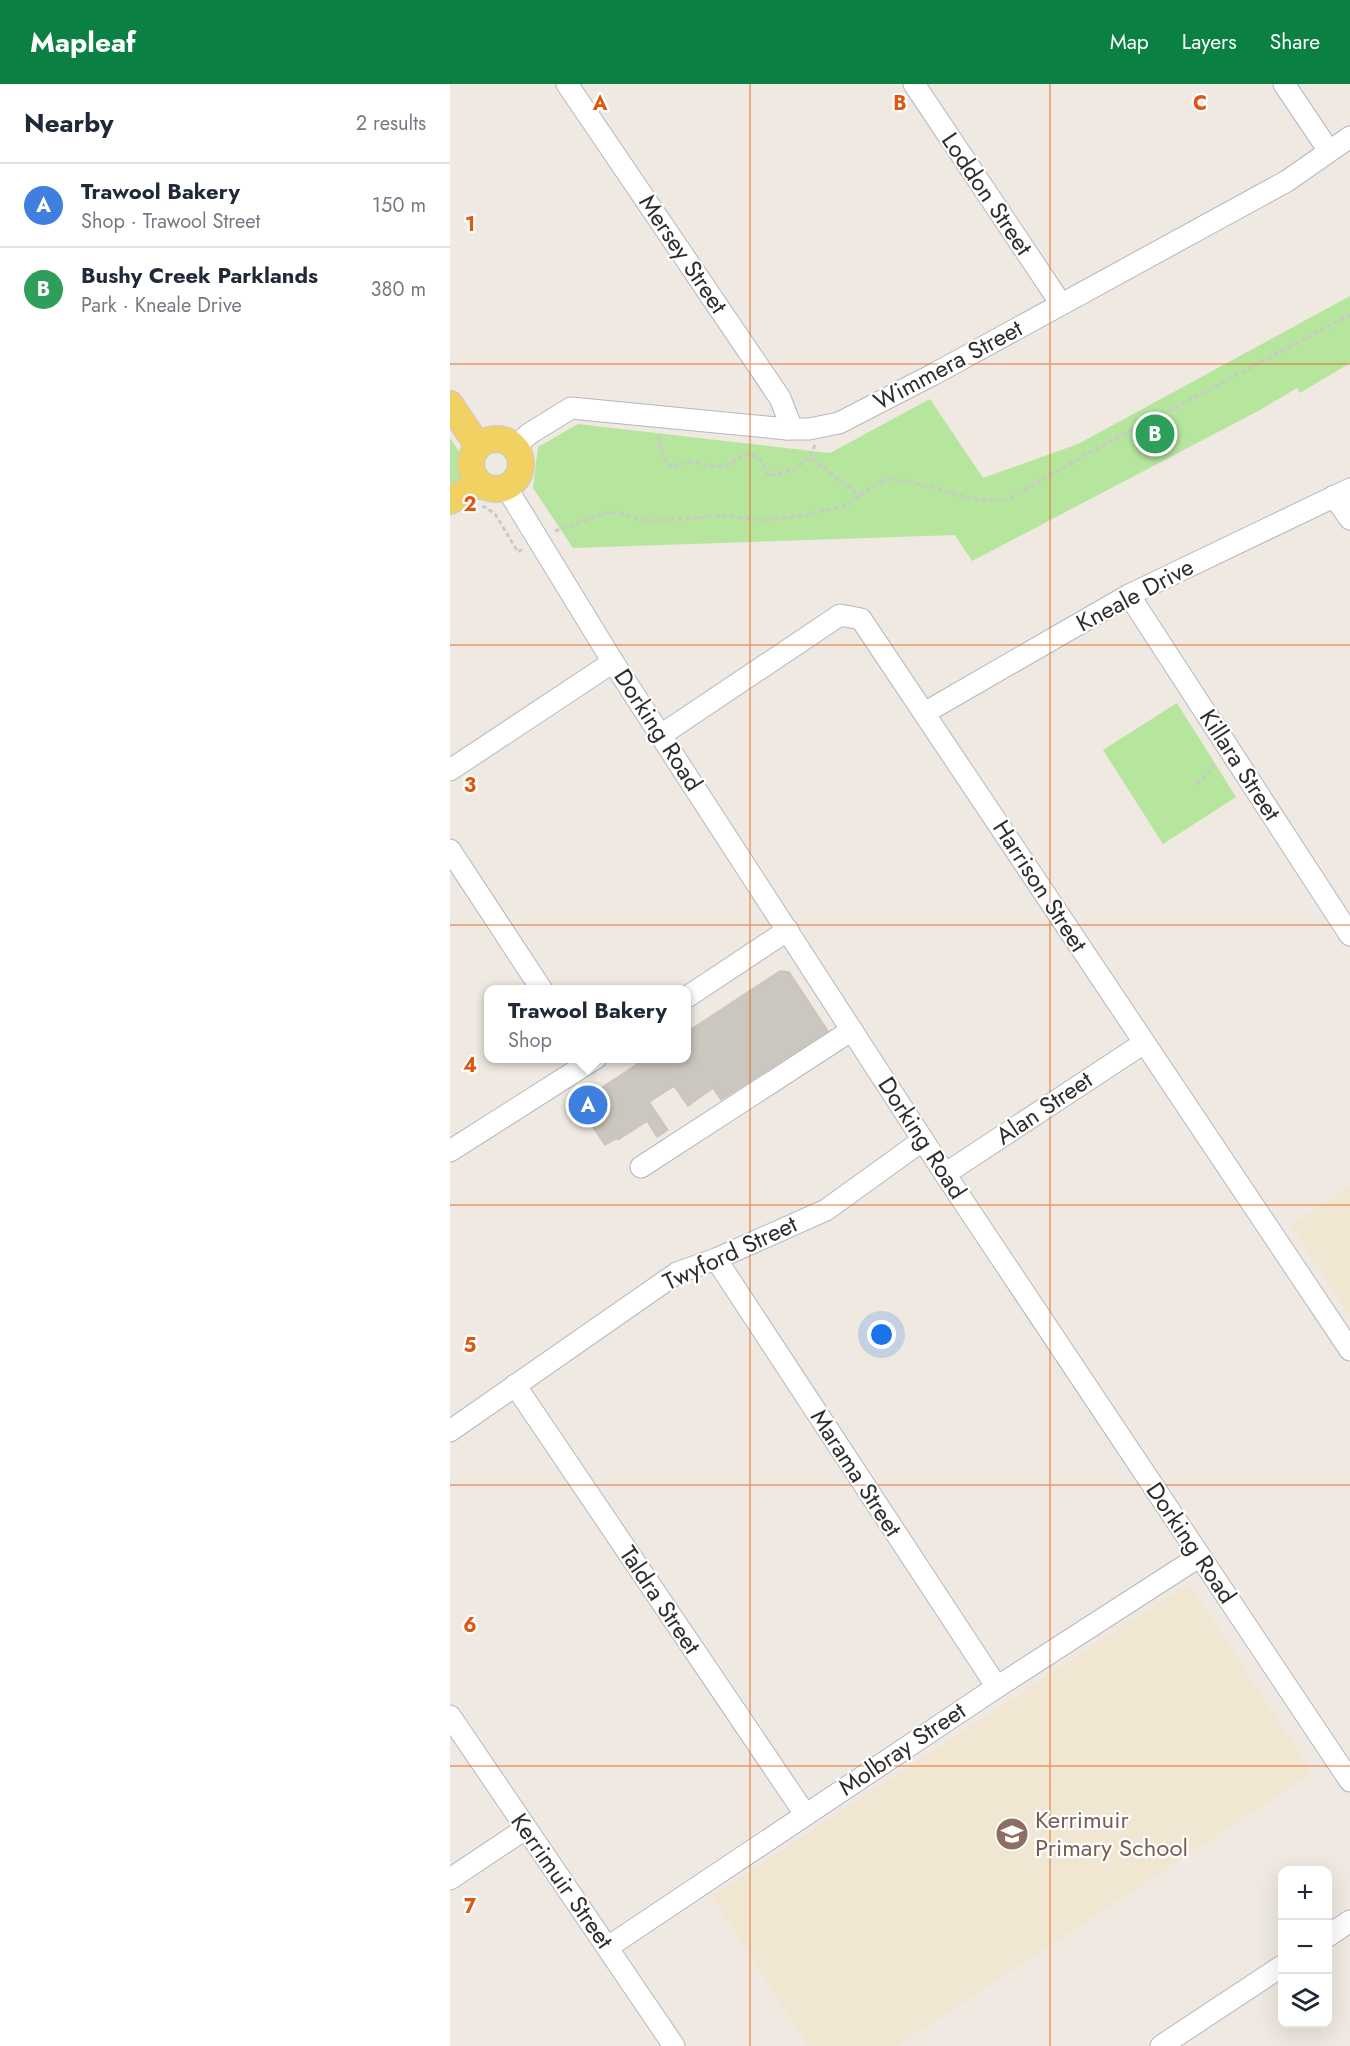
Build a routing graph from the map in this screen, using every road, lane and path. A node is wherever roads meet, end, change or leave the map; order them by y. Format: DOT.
graph roads {
  1 [pos="567,84"];
  2 [pos="914,84"];
  3 [pos="1284,84"];
  4 [pos="1350,137"];
  5 [pos="1329,151"];
  6 [pos="1061,304"];
  7 [pos="1350,315"];
  8 [pos="450,404"];
  9 [pos="659,416"];
  10 [pos="787,429"];
  11 [pos="809,429"];
  12 [pos="478,447"];
  13 [pos="515,447"];
  14 [pos="810,457"];
  15 [pos="479,483"];
  16 [pos="506,488"];
  17 [pos="1342,493"];
  18 [pos="860,496"];
  19 [pos="450,501"];
  20 [pos="476,508"];
  21 [pos="1350,519"];
  22 [pos="539,540"];
  23 [pos="1129,595"];
  24 [pos="613,662"];
  25 [pos="926,712"];
  26 [pos="661,735"];
  27 [pos="1229,748"];
  28 [pos="450,770"];
  29 [pos="1196,784"];
  30 [pos="450,850"];
  31 [pos="788,930"];
  32 [pos="1350,935"];
  33 [pos="539,985"];
  34 [pos="691,994"];
  35 [pos="852,1030"];
  36 [pos="1143,1042"];
  37 [pos="586,1063"];
  38 [pos="923,1140"];
  39 [pos="450,1151"];
  40 [pos="641,1167"];
  41 [pos="945,1174"];
  42 [pos="716,1259"];
  43 [pos="1350,1350"];
  44 [pos="515,1385"];
  45 [pos="450,1431"];
  46 [pos="1200,1556"];
  47 [pos="997,1687"];
  48 [pos="450,1716"];
  49 [pos="1348,1773"];
  50 [pos="805,1814"];
  51 [pos="525,1829"];
  52 [pos="450,1879"];
  53 [pos="1350,1921"];
  54 [pos="1332,1933"];
  55 [pos="608,1947"];
  56 [pos="1278,1969"];
  57 [pos="670,2045"];
  58 [pos="1161,2046"];
  1 -- 10 [label="street, Mersey Street"];
  2 -- 6 [label="street, Loddon Street"];
  3 -- 5 [label="street"];
  4 -- 5 [label="street, Wimmera Street"];
  5 -- 6 [label="street, Wimmera Street"];
  6 -- 11 [label="street, Wimmera Street"];
  7 -- 18 [label="path"];
  8 -- 12 [label="main road"];
  9 -- 10 [label="street, Wimmera Street"];
  9 -- 13 [label="street, Wimmera Street"];
  9 -- 14 [label="path"];
  10 -- 11 [label="street, Wimmera Street"];
  11 -- 14 [label="path"];
  12 -- 13 [label="main road"];
  12 -- 15 [label="main road"];
  13 -- 16 [label="main road"];
  14 -- 18 [label="path"];
  15 -- 16 [label="main road"];
  15 -- 19 [label="main road"];
  16 -- 22 [label="street, Dorking Road"];
  17 -- 21 [label="street"];
  17 -- 23 [label="street, Kneale Drive"];
  18 -- 22 [label="path"];
  20 -- 22 [label="path"];
  22 -- 24 [label="street, Dorking Road"];
  23 -- 25 [label="street, Kneale Drive"];
  23 -- 27 [label="street, Killara Street"];
  24 -- 26 [label="street, Dorking Road"];
  24 -- 28 [label="street"];
  25 -- 26 [label="street, Harrison Street"];
  25 -- 36 [label="street, Harrison Street"];
  26 -- 31 [label="street, Dorking Road"];
  27 -- 29 [label="path"];
  27 -- 32 [label="street, Killara Street"];
  30 -- 33 [label="street"];
  31 -- 34 [label="street"];
  31 -- 35 [label="street, Dorking Road"];
  35 -- 38 [label="street, Dorking Road"];
  35 -- 40 [label="street"];
  36 -- 41 [label="street, Alan Street"];
  36 -- 43 [label="street, Harrison Street"];
  37 -- 39 [label="street"];
  38 -- 41 [label="street, Dorking Road"];
  38 -- 42 [label="street, Twyford Street"];
  41 -- 46 [label="street, Dorking Road"];
  42 -- 44 [label="street, Twyford Street"];
  42 -- 47 [label="street, Marama Street"];
  44 -- 45 [label="street, Twyford Street"];
  44 -- 50 [label="street, Taldra Street"];
  46 -- 47 [label="street, Molbray Street"];
  46 -- 49 [label="street, Dorking Road"];
  47 -- 50 [label="street, Molbray Street"];
  48 -- 51 [label="street, Kerrimuir Street"];
  50 -- 55 [label="street, Molbray Street"];
  51 -- 52 [label="street"];
  51 -- 55 [label="street, Kerrimuir Street"];
  53 -- 54 [label="street"];
  55 -- 57 [label="street, Kerrimuir Street"];
  56 -- 58 [label="street"];
}
